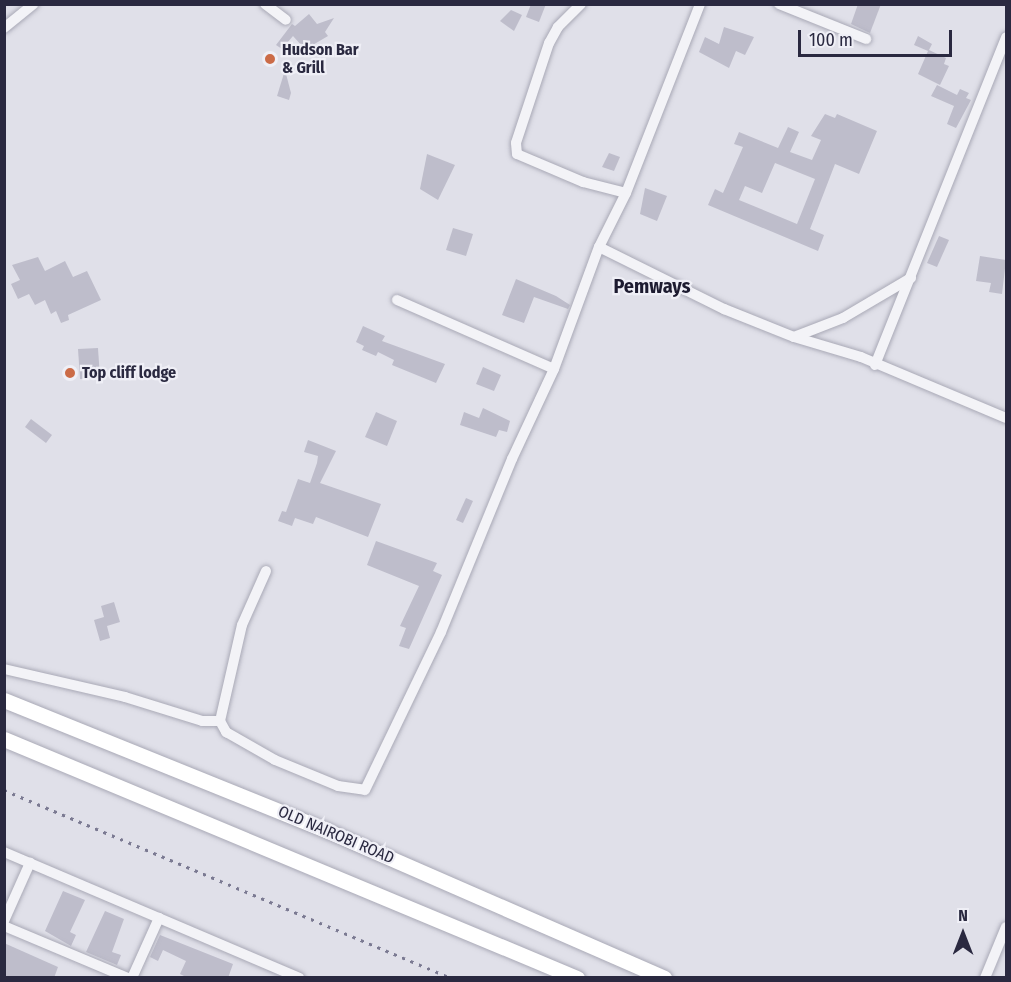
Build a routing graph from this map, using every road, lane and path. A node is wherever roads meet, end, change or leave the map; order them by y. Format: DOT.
graph roads {
  1 [pos="34,4"];
  2 [pos="266,4"];
  3 [pos="581,4"];
  4 [pos="700,4"];
  5 [pos="779,4"];
  6 [pos="286,20"];
  7 [pos="4,28"];
  8 [pos="1006,37"];
  9 [pos="866,39"];
  10 [pos="626,193"];
  11 [pos="599,247"];
  12 [pos="911,278"];
  13 [pos="397,300"];
  14 [pos="794,337"];
  15 [pos="875,364"];
  16 [pos="555,369"];
  17 [pos="1006,418"];
  18 [pos="266,571"];
  19 [pos="4,669"];
  20 [pos="4,700"];
  21 [pos="220,720"];
  22 [pos="4,739"];
  23 [pos="4,852"];
  24 [pos="30,863"];
  25 [pos="159,918"];
  26 [pos="4,921"];
  27 [pos="4,926"];
  28 [pos="1006,927"];
  29 [pos="130,978"];
  30 [pos="299,978"];
  31 [pos="577,978"];
  32 [pos="664,978"];
  33 [pos="985,978"];
  1 -- 7 [label="street"];
  2 -- 6 [label="street"];
  3 -- 10 [label="street"];
  4 -- 10 [label="street"];
  5 -- 9 [label="street"];
  8 -- 12 [label="street"];
  10 -- 11 [label="street"];
  11 -- 14 [label="street"];
  11 -- 16 [label="street"];
  12 -- 14 [label="street"];
  12 -- 15 [label="street"];
  13 -- 16 [label="street"];
  14 -- 15 [label="street"];
  15 -- 17 [label="street"];
  16 -- 21 [label="street"];
  18 -- 21 [label="street"];
  19 -- 21 [label="street"];
  20 -- 32 [label="highway, OLD NAIROBI ROAD"];
  22 -- 31 [label="highway"];
  23 -- 24 [label="street"];
  24 -- 25 [label="street"];
  24 -- 26 [label="street"];
  25 -- 29 [label="street"];
  25 -- 30 [label="street"];
  27 -- 29 [label="street"];
  28 -- 33 [label="street"];
}
